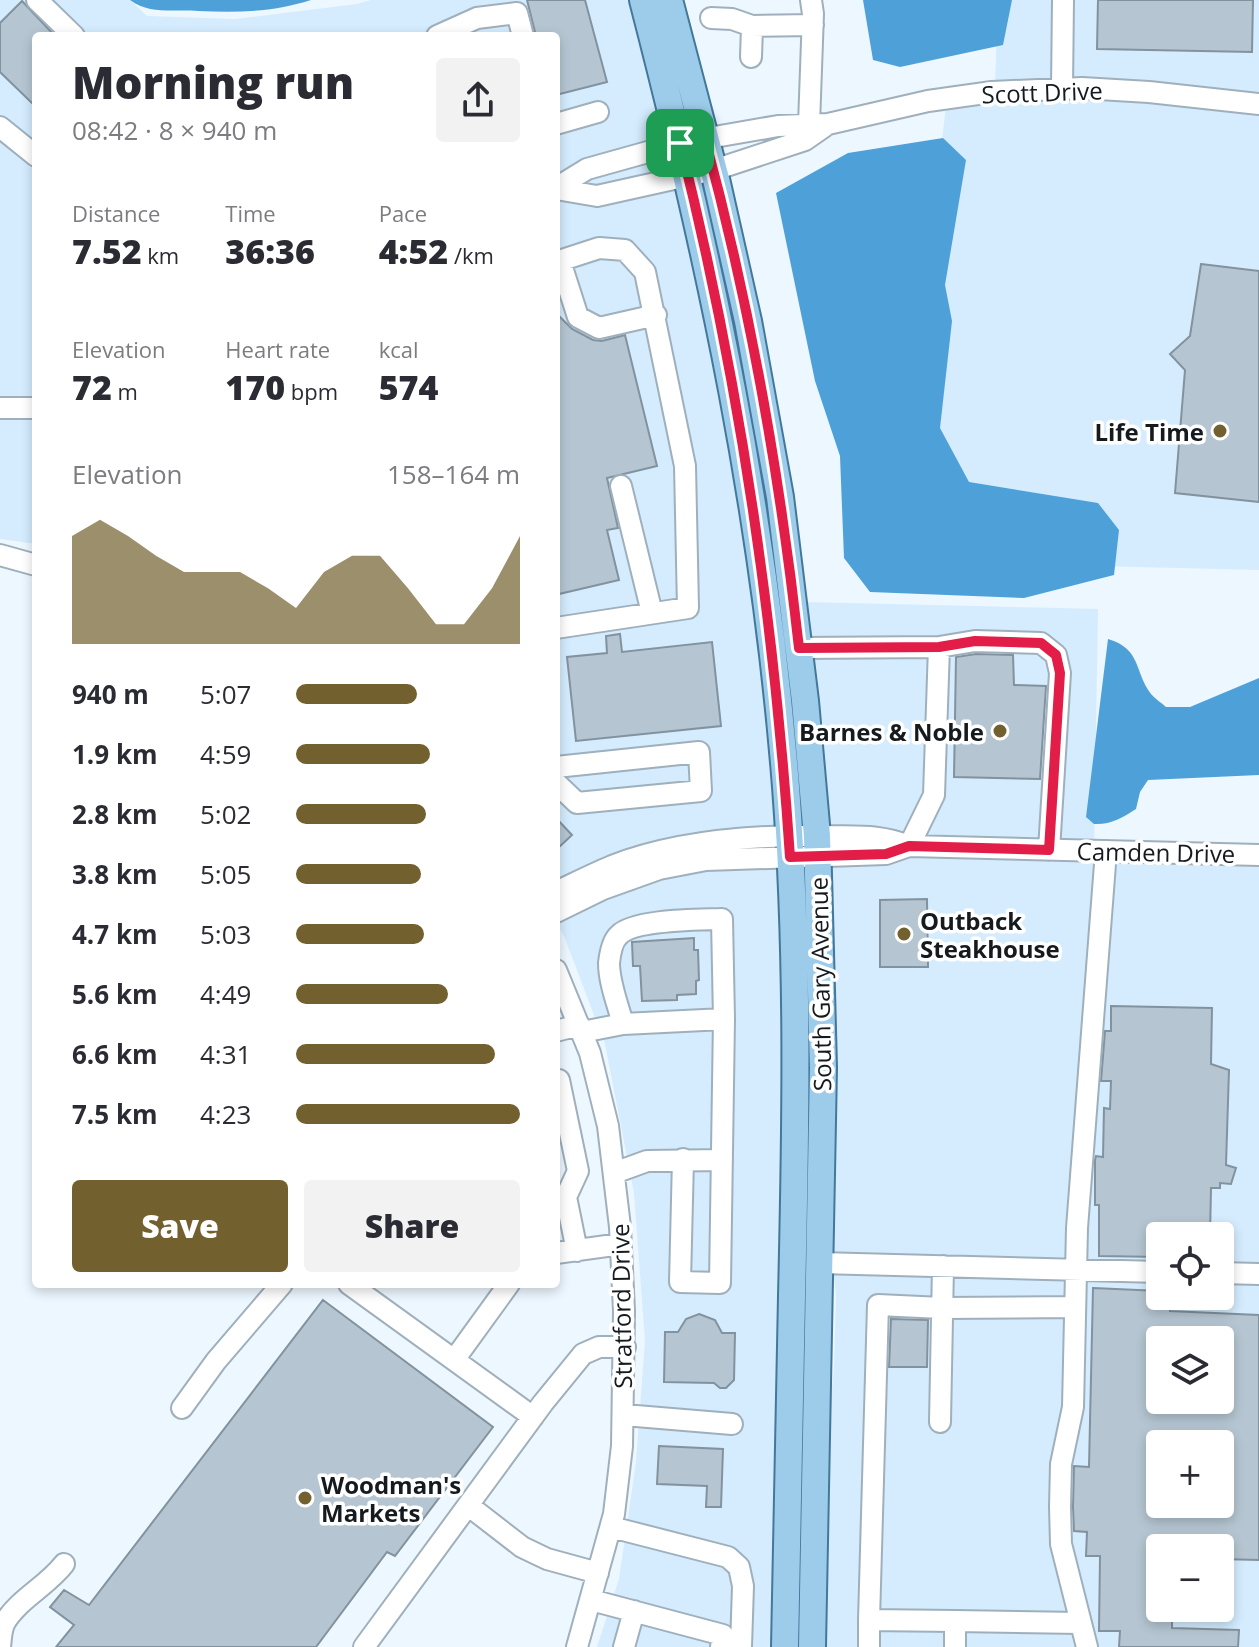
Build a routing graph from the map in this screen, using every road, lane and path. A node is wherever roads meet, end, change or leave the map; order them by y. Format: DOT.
graph roads {
  1 [pos="37,0"];
  2 [pos="643,0"];
  3 [pos="669,0"];
  4 [pos="743,0"];
  5 [pos="811,0"];
  6 [pos="1063,0"];
  7 [pos="711,18"];
  8 [pos="747,24"];
  9 [pos="813,25"];
  10 [pos="70,32"];
  11 [pos="446,32"];
  12 [pos="522,32"];
  13 [pos="751,57"];
  14 [pos="1062,88"];
  15 [pos="1259,104"];
  16 [pos="598,112"];
  17 [pos="560,123"];
  18 [pos="818,124"];
  19 [pos="0,127"];
  20 [pos="692,141"];
  21 [pos="32,153"];
  22 [pos="701,173"];
  23 [pos="560,186"];
  24 [pos="560,189"];
  25 [pos="560,260"];
  26 [pos="560,267"];
  27 [pos="656,315"];
  28 [pos="0,408"];
  29 [pos="32,408"];
  30 [pos="621,486"];
  31 [pos="0,555"];
  32 [pos="32,564"];
  33 [pos="652,613"];
  34 [pos="560,627"];
  35 [pos="939,647"];
  36 [pos="799,648"];
  37 [pos="560,767"];
  38 [pos="560,787"];
  39 [pos="817,846"];
  40 [pos="909,846"];
  41 [pos="790,847"];
  42 [pos="1049,850"];
  43 [pos="1106,851"];
  44 [pos="1259,855"];
  45 [pos="560,890"];
  46 [pos="560,910"];
  47 [pos="560,982"];
  48 [pos="572,1019"];
  49 [pos="724,1019"];
  50 [pos="623,1024"];
  51 [pos="594,1068"];
  52 [pos="560,1084"];
  53 [pos="560,1104"];
  54 [pos="563,1133"];
  55 [pos="683,1159"];
  56 [pos="722,1160"];
  57 [pos="614,1173"];
  58 [pos="561,1197"];
  59 [pos="621,1244"];
  60 [pos="566,1252"];
  61 [pos="819,1263"];
  62 [pos="943,1266"];
  63 [pos="1075,1269"];
  64 [pos="1146,1272"];
  65 [pos="1234,1273"];
  66 [pos="1259,1274"];
  67 [pos="279,1288"];
  68 [pos="355,1288"];
  69 [pos="506,1288"];
  70 [pos="1074,1307"];
  71 [pos="942,1308"];
  72 [pos="625,1347"];
  73 [pos="454,1360"];
  74 [pos="182,1408"];
  75 [pos="624,1415"];
  76 [pos="533,1417"];
  77 [pos="940,1422"];
  78 [pos="732,1424"];
  79 [pos="469,1506"];
  80 [pos="611,1527"];
  81 [pos="64,1564"];
  82 [pos="598,1573"];
  83 [pos="591,1600"];
  84 [pos="634,1611"];
  85 [pos="869,1620"];
  86 [pos="955,1621"];
  87 [pos="2,1623"];
  88 [pos="1080,1623"];
  89 [pos="585,1645"];
  90 [pos="0,1647"];
  91 [pos="364,1647"];
  92 [pos="624,1647"];
  93 [pos="721,1647"];
  94 [pos="741,1647"];
  95 [pos="785,1647"];
  96 [pos="812,1647"];
  97 [pos="869,1647"];
  98 [pos="955,1647"];
  99 [pos="1087,1647"];
  1 -- 10 [label="street"];
  2 -- 20 [label="main road, South Gary Avenue"];
  3 -- 20 [label="main road, South Gary Avenue"];
  4 -- 8 [label="street"];
  5 -- 9 [label="street"];
  6 -- 14 [label="street"];
  7 -- 8 [label="street"];
  8 -- 9 [label="street"];
  8 -- 13 [label="street"];
  9 -- 18 [label="street"];
  11 -- 12 [label="street"];
  14 -- 15 [label="street, Scott Drive"];
  14 -- 18 [label="street, Scott Drive"];
  16 -- 17 [label="street"];
  18 -- 20 [label="street, Scott Drive"];
  18 -- 22 [label="street, Scott Drive"];
  19 -- 21 [label="street"];
  20 -- 22 [label="main road, South Gary Avenue"];
  20 -- 23 [label="street, Scott Drive"];
  22 -- 24 [label="street, Scott Drive"];
  22 -- 36 [label="main road, South Gary Avenue"];
  22 -- 41 [label="main road, South Gary Avenue"];
  25 -- 27 [label="street"];
  26 -- 27 [label="street"];
  27 -- 33 [label="street"];
  28 -- 29 [label="street"];
  30 -- 33 [label="street"];
  31 -- 32 [label="street"];
  33 -- 34 [label="street"];
  35 -- 36 [label="street"];
  35 -- 40 [label="street"];
  35 -- 42 [label="street"];
  36 -- 39 [label="main road, South Gary Avenue"];
  37 -- 38 [label="street"];
  39 -- 40 [label="street, Camden Drive"];
  39 -- 41 [label="street, Camden Drive"];
  39 -- 61 [label="main road, South Gary Avenue"];
  40 -- 42 [label="street, Camden Drive"];
  41 -- 45 [label="street, Camden Drive"];
  41 -- 46 [label="street, Camden Drive"];
  41 -- 95 [label="main road, South Gary Avenue"];
  42 -- 43 [label="street, Camden Drive"];
  43 -- 44 [label="street, Camden Drive"];
  43 -- 63 [label="street"];
  47 -- 48 [label="street, Stratford Drive"];
  48 -- 50 [label="street"];
  48 -- 51 [label="street, Stratford Drive"];
  49 -- 50 [label="street"];
  49 -- 50 [label="street"];
  49 -- 56 [label="street"];
  51 -- 52 [label="street"];
  51 -- 57 [label="street, Stratford Drive"];
  53 -- 54 [label="street"];
  54 -- 58 [label="street"];
  55 -- 56 [label="street"];
  55 -- 56 [label="street"];
  55 -- 57 [label="street"];
  57 -- 59 [label="street, Stratford Drive"];
  58 -- 60 [label="street"];
  59 -- 60 [label="street"];
  59 -- 72 [label="street, Stratford Drive"];
  61 -- 62 [label="street"];
  61 -- 96 [label="main road, South Gary Avenue"];
  62 -- 63 [label="street"];
  62 -- 71 [label="street"];
  63 -- 64 [label="street"];
  63 -- 70 [label="street"];
  65 -- 66 [label="street"];
  67 -- 74 [label="street"];
  68 -- 73 [label="street"];
  69 -- 73 [label="street"];
  70 -- 71 [label="street"];
  70 -- 88 [label="street"];
  71 -- 77 [label="street"];
  71 -- 85 [label="street"];
  72 -- 75 [label="street, Stratford Drive"];
  72 -- 76 [label="street"];
  73 -- 76 [label="street"];
  75 -- 78 [label="street"];
  75 -- 80 [label="street, Stratford Drive"];
  76 -- 79 [label="street"];
  79 -- 82 [label="street"];
  79 -- 91 [label="street"];
  80 -- 82 [label="street, Stratford Drive"];
  80 -- 94 [label="street"];
  81 -- 87 [label="street"];
  82 -- 83 [label="street, Stratford Drive"];
  83 -- 84 [label="street"];
  83 -- 89 [label="street, Stratford Drive"];
  84 -- 92 [label="street"];
  84 -- 93 [label="street"];
  85 -- 86 [label="street"];
  85 -- 97 [label="street"];
  86 -- 88 [label="street"];
  86 -- 98 [label="street"];
  87 -- 90 [label="street"];
  88 -- 99 [label="street"];
}
